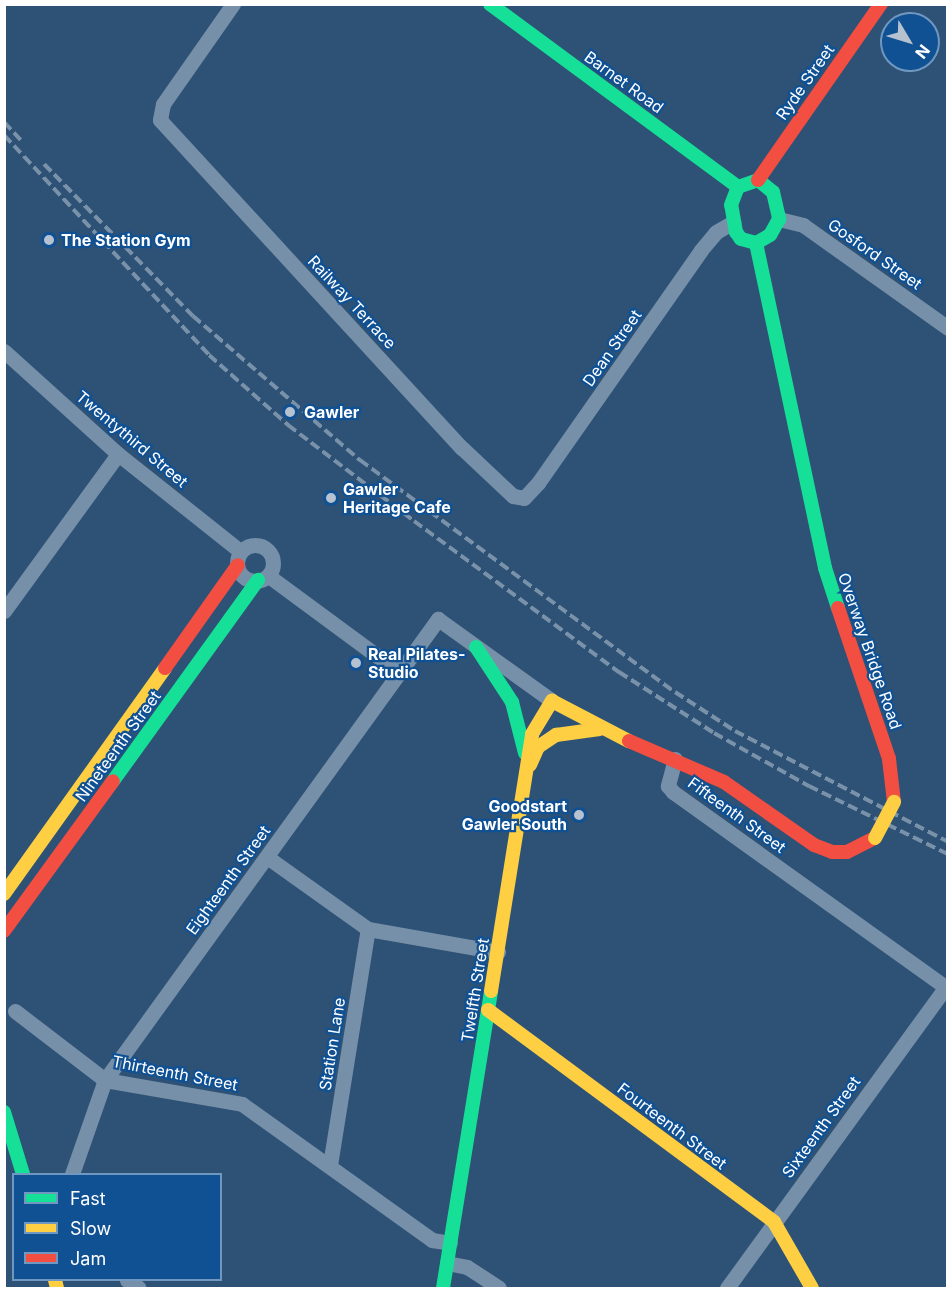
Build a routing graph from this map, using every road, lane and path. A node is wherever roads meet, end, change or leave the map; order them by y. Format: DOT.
graph roads {
  1 [pos="233,4"];
  2 [pos="490,4"];
  3 [pos="881,4"];
  4 [pos="758,180"];
  5 [pos="738,187"];
  6 [pos="778,219"];
  7 [pos="733,222"];
  8 [pos="756,243"];
  9 [pos="948,328"];
  10 [pos="4,351"];
  11 [pos="118,454"];
  12 [pos="524,498"];
  13 [pos="239,558"];
  14 [pos="264,579"];
  15 [pos="4,611"];
  16 [pos="476,646"];
  17 [pos="400,673"];
  18 [pos="552,701"];
  19 [pos="600,729"];
  20 [pos="675,759"];
  21 [pos="528,771"];
  22 [pos="267,857"];
  23 [pos="4,894"];
  24 [pos="369,929"];
  25 [pos="4,931"];
  26 [pos="498,952"];
  27 [pos="947,988"];
  28 [pos="488,1010"];
  29 [pos="15,1011"];
  30 [pos="105,1080"];
  31 [pos="4,1112"];
  32 [pos="330,1165"];
  33 [pos="23,1173"];
  34 [pos="72,1173"];
  35 [pos="774,1222"];
  36 [pos="450,1243"];
  37 [pos="447,1263"];
  38 [pos="443,1288"];
  39 [pos="499,1288"];
  40 [pos="728,1288"];
  41 [pos="812,1288"];
  1 -- 12 [label="street, Railway Terrace"];
  2 -- 5 [label="main road, Barnet Road"];
  3 -- 4 [label="main road, Ryde Street"];
  4 -- 5 [label="main road"];
  4 -- 6 [label="main road"];
  5 -- 7 [label="main road"];
  6 -- 8 [label="main road"];
  6 -- 9 [label="street, Gosford Street"];
  7 -- 8 [label="main road"];
  7 -- 12 [label="street, Dean Street"];
  8 -- 20 [label="main road, Overway Bridge Road, bridge"];
  10 -- 11 [label="street, Twentythird Street"];
  11 -- 13 [label="street, Twentythird Street"];
  11 -- 15 [label="street"];
  13 -- 14 [label="street"];
  13 -- 14 [label="street"];
  13 -- 23 [label="main road, Nineteenth Street"];
  14 -- 17 [label="street"];
  14 -- 25 [label="main road, Nineteenth Street"];
  16 -- 17 [label="street, Eighteenth Street"];
  16 -- 18 [label="street"];
  16 -- 21 [label="main road"];
  17 -- 22 [label="street, Eighteenth Street"];
  18 -- 19 [label="main road"];
  18 -- 21 [label="main road, Twelfth Street"];
  19 -- 20 [label="main road"];
  19 -- 21 [label="main road"];
  20 -- 27 [label="street, Fifteenth Street"];
  21 -- 26 [label="main road, Twelfth Street"];
  22 -- 24 [label="street"];
  22 -- 30 [label="street, Eighteenth Street"];
  24 -- 26 [label="street"];
  24 -- 32 [label="street, Station Lane"];
  26 -- 28 [label="main road, Twelfth Street"];
  27 -- 35 [label="street, Sixteenth Street"];
  28 -- 35 [label="main road, Fourteenth Street"];
  28 -- 36 [label="main road, Twelfth Street"];
  29 -- 30 [label="street, Thirteenth Street"];
  30 -- 32 [label="street, Thirteenth Street"];
  30 -- 34 [label="street, Eighteenth Street"];
  31 -- 33 [label="main road"];
  32 -- 36 [label="street, Thirteenth Street"];
  35 -- 40 [label="street, Sixteenth Street"];
  35 -- 41 [label="main road, Fourteenth Street"];
  36 -- 37 [label="main road, Twelfth Street"];
  37 -- 38 [label="main road, Twelfth Street"];
  37 -- 39 [label="street"];
}
